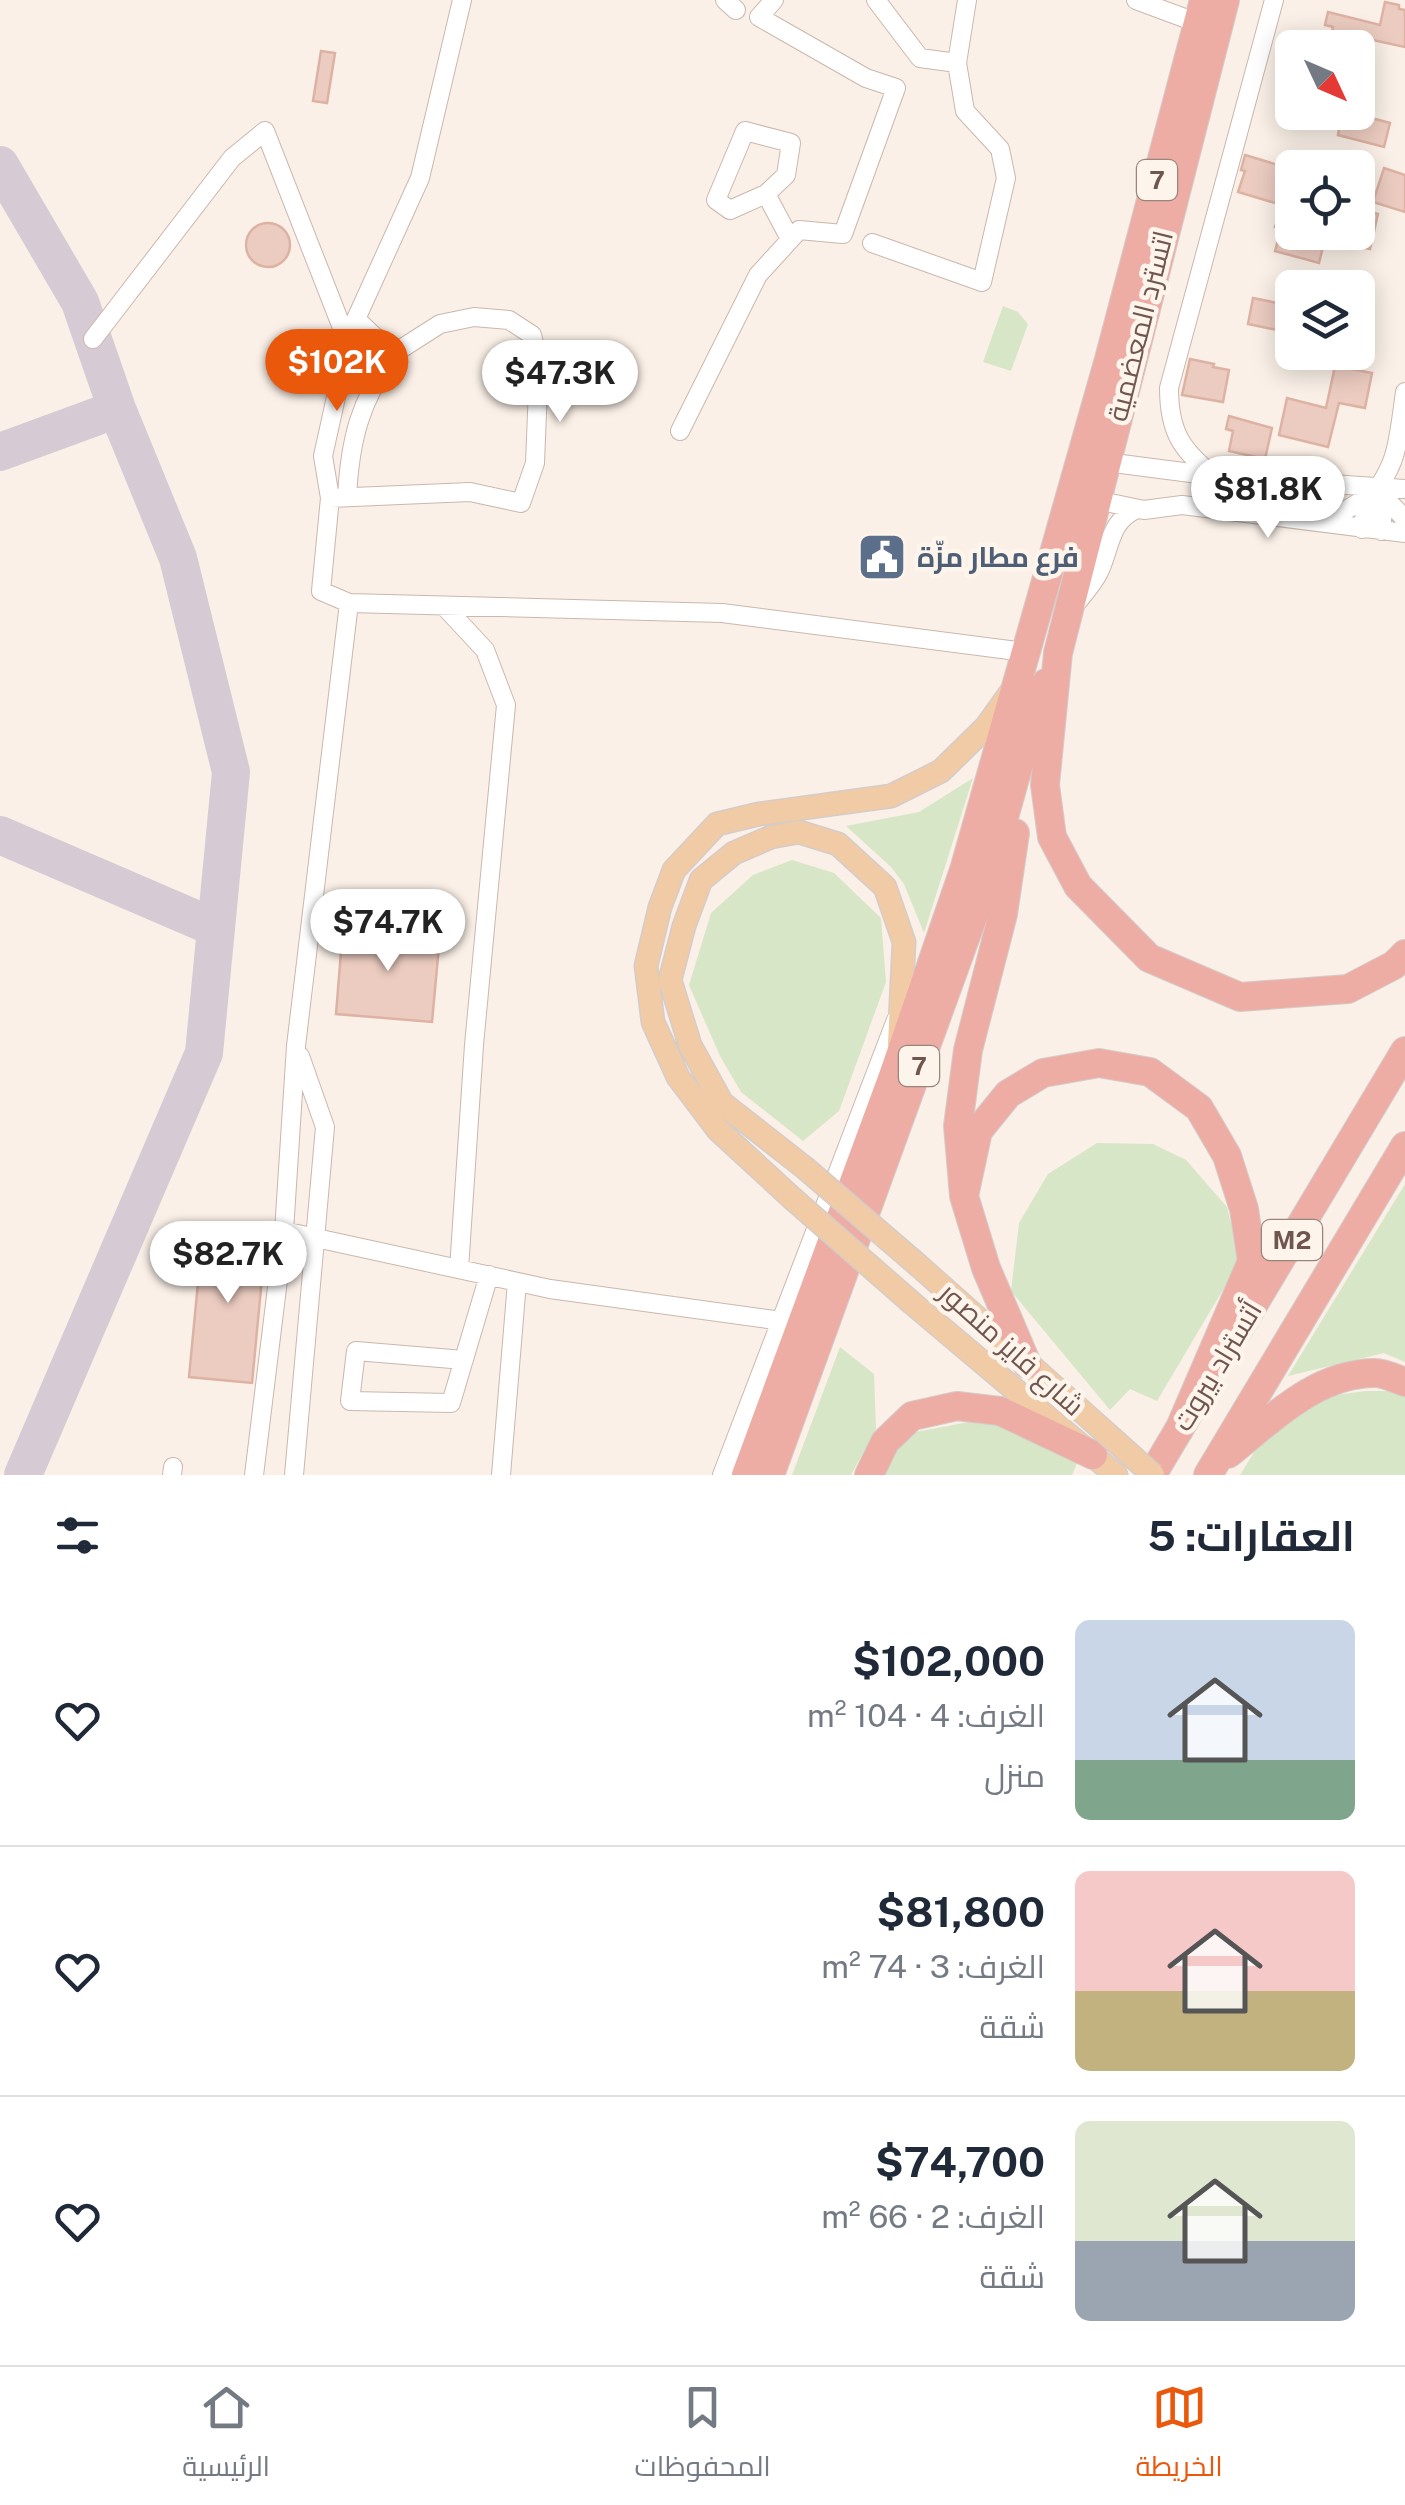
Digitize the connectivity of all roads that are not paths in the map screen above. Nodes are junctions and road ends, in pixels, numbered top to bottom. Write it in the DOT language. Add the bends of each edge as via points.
graph roads {
  1 [pos="462,0"];
  2 [pos="774,0"];
  3 [pos="876,0"];
  4 [pos="967,0"];
  5 [pos="1136,0"];
  6 [pos="1225,0"];
  7 [pos="1274,0"];
  8 [pos="1201,11"];
  9 [pos="956,63"];
  10 [pos="766,194"];
  11 [pos="790,239"];
  12 [pos="872,242"];
  13 [pos="356,319"];
  14 [pos="93,339"];
  15 [pos="348,343"];
  16 [pos="393,354"];
  17 [pos="1405,392"];
  18 [pos="680,431"];
  19 [pos="1106,462"];
  20 [pos="1214,476"];
  21 [pos="1405,489"];
  22 [pos="1378,492"];
  23 [pos="339,498"];
  24 [pos="1096,500"];
  25 [pos="1138,510"];
  26 [pos="1405,519"];
  27 [pos="1306,522"];
  28 [pos="1372,530"];
  29 [pos="1405,534"];
  30 [pos="349,604"];
  31 [pos="444,606"];
  32 [pos="1068,615"];
  33 [pos="1025,652"];
  34 [pos="1058,654"];
  35 [pos="1016,685"];
  36 [pos="1030,721"];
  37 [pos="1405,954"];
  38 [pos="899,1010"];
  39 [pos="296,1046"];
  40 [pos="1405,1050"];
  41 [pos="898,1060"];
  42 [pos="1405,1146"];
  43 [pos="964,1196"];
  44 [pos="284,1231"];
  45 [pos="317,1238"];
  46 [pos="459,1269"];
  47 [pos="488,1275"];
  48 [pos="518,1282"];
  49 [pos="782,1322"];
  50 [pos="464,1360"];
  51 [pos="1027,1364"];
  52 [pos="1405,1382"];
  53 [pos="1179,1430"];
  54 [pos="1099,1443"];
  55 [pos="1211,1469"];
  56 [pos="254,1475"];
  57 [pos="294,1475"];
  58 [pos="501,1475"];
  59 [pos="722,1475"];
  60 [pos="746,1475"];
  61 [pos="770,1475"];
  62 [pos="869,1475"];
  63 [pos="1116,1475"];
  64 [pos="1152,1475"];
  1 -- 13 [label="street" via="420,178"];
  2 -- 11 [label="street" via="759,17 896,88 843,234 799,230"];
  3 -- 9 [label="street" via="920,58"];
  4 -- 9 [label="street"];
  5 -- 8 [label="street"];
  6 -- 19 [label="highway, اتسترد المعضمية / 7"];
  7 -- 20 [label="street" via="1170,388 1179,442"];
  8 -- 33 [label="highway, 7"];
  9 -- 12 [label="street" via="965,111 1000,149 1006,178 982,282"];
  10 -- 10 [label="street" via="786,176 791,143 745,130 716,200 730,210"];
  10 -- 11 [label="street"];
  11 -- 18 [label="street" via="758,274"];
  13 -- 15 [label="street"];
  13 -- 16 [label="street"];
  14 -- 15 [label="street" via="232,158 266,131"];
  15 -- 23 [label="street" via="324,456"];
  16 -- 23 [label="street" via="365,402"];
  16 -- 23 [label="street" via="440,324 474,317 509,320 532,335 538,363 535,463 521,503 470,492"];
  17 -- 22 [label="street" via="1394,456"];
  19 -- 20 [label="street"];
  19 -- 24 [label="highway, اتسترد المعضمية / 7"];
  20 -- 22 [label="street"];
  21 -- 22 [label="street"];
  22 -- 26 [label="street"];
  22 -- 27 [label="street"];
  22 -- 28 [label="street" via="1366,509"];
  23 -- 30 [label="street" via="321,590"];
  24 -- 25 [label="street"];
  24 -- 32 [label="highway, اتسترد المعضمية / 7"];
  25 -- 27 [label="street" via="1182,505"];
  25 -- 32 [label="street" via="1117,523 1098,574"];
  27 -- 28 [label="street"];
  28 -- 29 [label="street"];
  30 -- 31 [label="street"];
  30 -- 39 [label="street"];
  31 -- 33 [label="street" via="722,613"];
  31 -- 46 [label="street" via="485,650 506,705"];
  32 -- 34 [label="highway, اتسترد المعضمية / 7"];
  33 -- 35 [label="highway, 7"];
  34 -- 36 [label="highway, 7"];
  34 -- 37 [label="highway" via="1044,785 1052,836 1078,886 1149,958 1240,997 1348,988"];
  35 -- 41 [label="highway, 7" via="964,870"];
  35 -- 54 [label="main road, شارع فايز منصور, bridge" via="941,771 891,796 717,824 674,870 646,966 654,1022 678,1077 718,1130 912,1303"];
  36 -- 43 [label="highway" via="1003,914 968,1050 958,1126"];
  36 -- 61 [label="highway, 7" via="986,878"];
  38 -- 41 [label="main road, شارع فايز منصور"];
  38 -- 49 [label="street"];
  38 -- 51 [label="main road, شارع فايز منصور, bridge" via="904,942 886,887 838,844 799,832 772,837 734,853 700,880 670,980 690,1045 722,1104 805,1168"];
  39 -- 44 [label="street"];
  39 -- 45 [label="street" via="326,1127"];
  40 -- 53 [label="highway, أتستراد بيروت / M2"];
  41 -- 60 [label="highway, 7"];
  42 -- 55 [label="highway, أتستراد بيروت / M2"];
  43 -- 51 [label="highway"];
  43 -- 53 [label="highway" via="978,1131 1008,1094 1043,1073 1099,1064 1150,1072 1199,1108 1227,1156 1252,1260"];
  44 -- 45 [label="street"];
  44 -- 56 [label="street"];
  45 -- 46 [label="street"];
  45 -- 57 [label="street"];
  46 -- 47 [label="street"];
  47 -- 48 [label="street"];
  47 -- 50 [label="street"];
  48 -- 49 [label="street"];
  48 -- 58 [label="street"];
  49 -- 59 [label="street"];
  50 -- 50 [label="street" via="451,1403 350,1400 356,1351"];
  51 -- 54 [label="main road, شارع فايز منصور"];
  52 -- 55 [label="highway" via="1378,1373 1336,1378 1299,1398"];
  53 -- 64 [label="highway, أتستراد بيروت"];
  54 -- 62 [label="highway" via="1000,1411 957,1406 912,1416 885,1442"];
  54 -- 63 [label="main road"];
  54 -- 64 [label="main road, bridge"];
}
